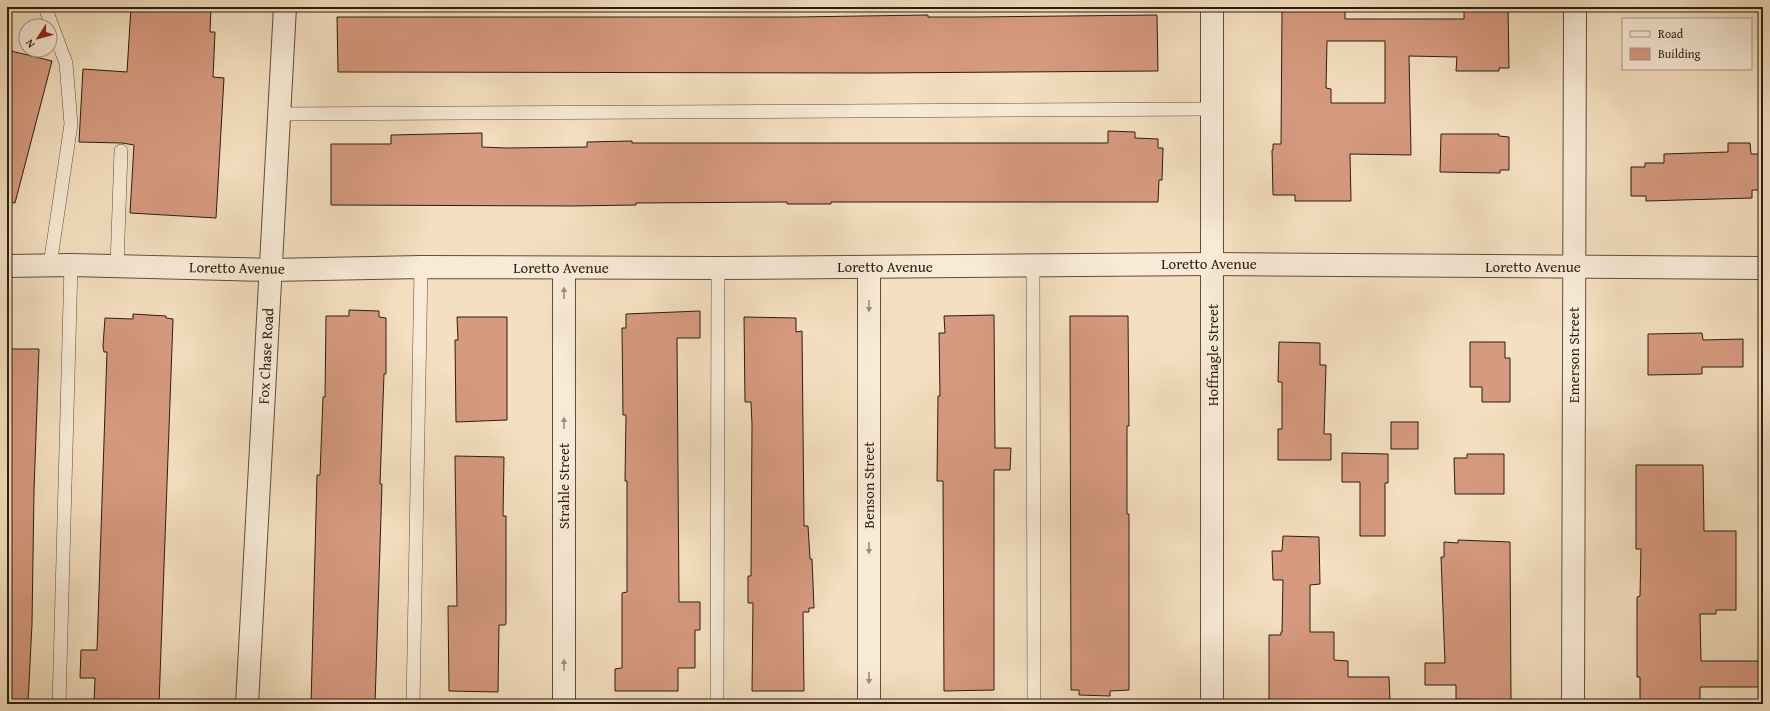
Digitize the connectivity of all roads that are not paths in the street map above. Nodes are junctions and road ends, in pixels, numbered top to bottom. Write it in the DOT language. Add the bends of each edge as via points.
graph roads {
  1 [pos="45,7"];
  2 [pos="285,7"];
  3 [pos="1212,7"];
  4 [pos="1576,7"];
  5 [pos="1212,109"];
  6 [pos="279,114"];
  7 [pos="121,151"];
  8 [pos="1213,264"];
  9 [pos="61,265"];
  10 [pos="7,266"];
  11 [pos="117,266"];
  12 [pos="1032,266"];
  13 [pos="421,267"];
  14 [pos="869,267"];
  15 [pos="1575,267"];
  16 [pos="564,268"];
  17 [pos="718,268"];
  18 [pos="1763,268"];
  19 [pos="271,270"];
  20 [pos="59,704"];
  21 [pos="247,704"];
  22 [pos="413,704"];
  23 [pos="564,704"];
  24 [pos="717,704"];
  25 [pos="869,704"];
  26 [pos="1034,704"];
  27 [pos="1212,704"];
  28 [pos="1573,704"];
  1 -- 9 [label="lane" via="66,63 71,124"];
  2 -- 6 [label="street, Fox Chase Road"];
  3 -- 5 [label="street, Hoffnagle Street"];
  4 -- 15 [label="street, Emerson Street"];
  5 -- 6 [label="lane"];
  5 -- 8 [label="street, Hoffnagle Street"];
  6 -- 19 [label="street, Fox Chase Road"];
  7 -- 11 [label="lane"];
  8 -- 12 [label="street, Loretto Avenue"];
  8 -- 15 [label="street, Loretto Avenue"];
  8 -- 27 [label="street, Hoffnagle Street"];
  9 -- 10 [label="street, Loretto Avenue"];
  9 -- 11 [label="street, Loretto Avenue"];
  9 -- 20 [label="lane"];
  11 -- 19 [label="street, Loretto Avenue"];
  12 -- 14 [label="street, Loretto Avenue"];
  12 -- 26 [label="lane"];
  13 -- 16 [label="street, Loretto Avenue"];
  13 -- 19 [label="street, Loretto Avenue"];
  13 -- 22 [label="lane"];
  14 -- 17 [label="street, Loretto Avenue"];
  14 -- 25 [label="street, Benson Street, one-way"];
  15 -- 18 [label="street, Loretto Avenue"];
  15 -- 28 [label="street, Emerson Street"];
  16 -- 17 [label="street, Loretto Avenue"];
  23 -- 16 [label="street, Strahle Street, one-way"];
  17 -- 24 [label="lane"];
  19 -- 21 [label="street, Fox Chase Road"];
}
